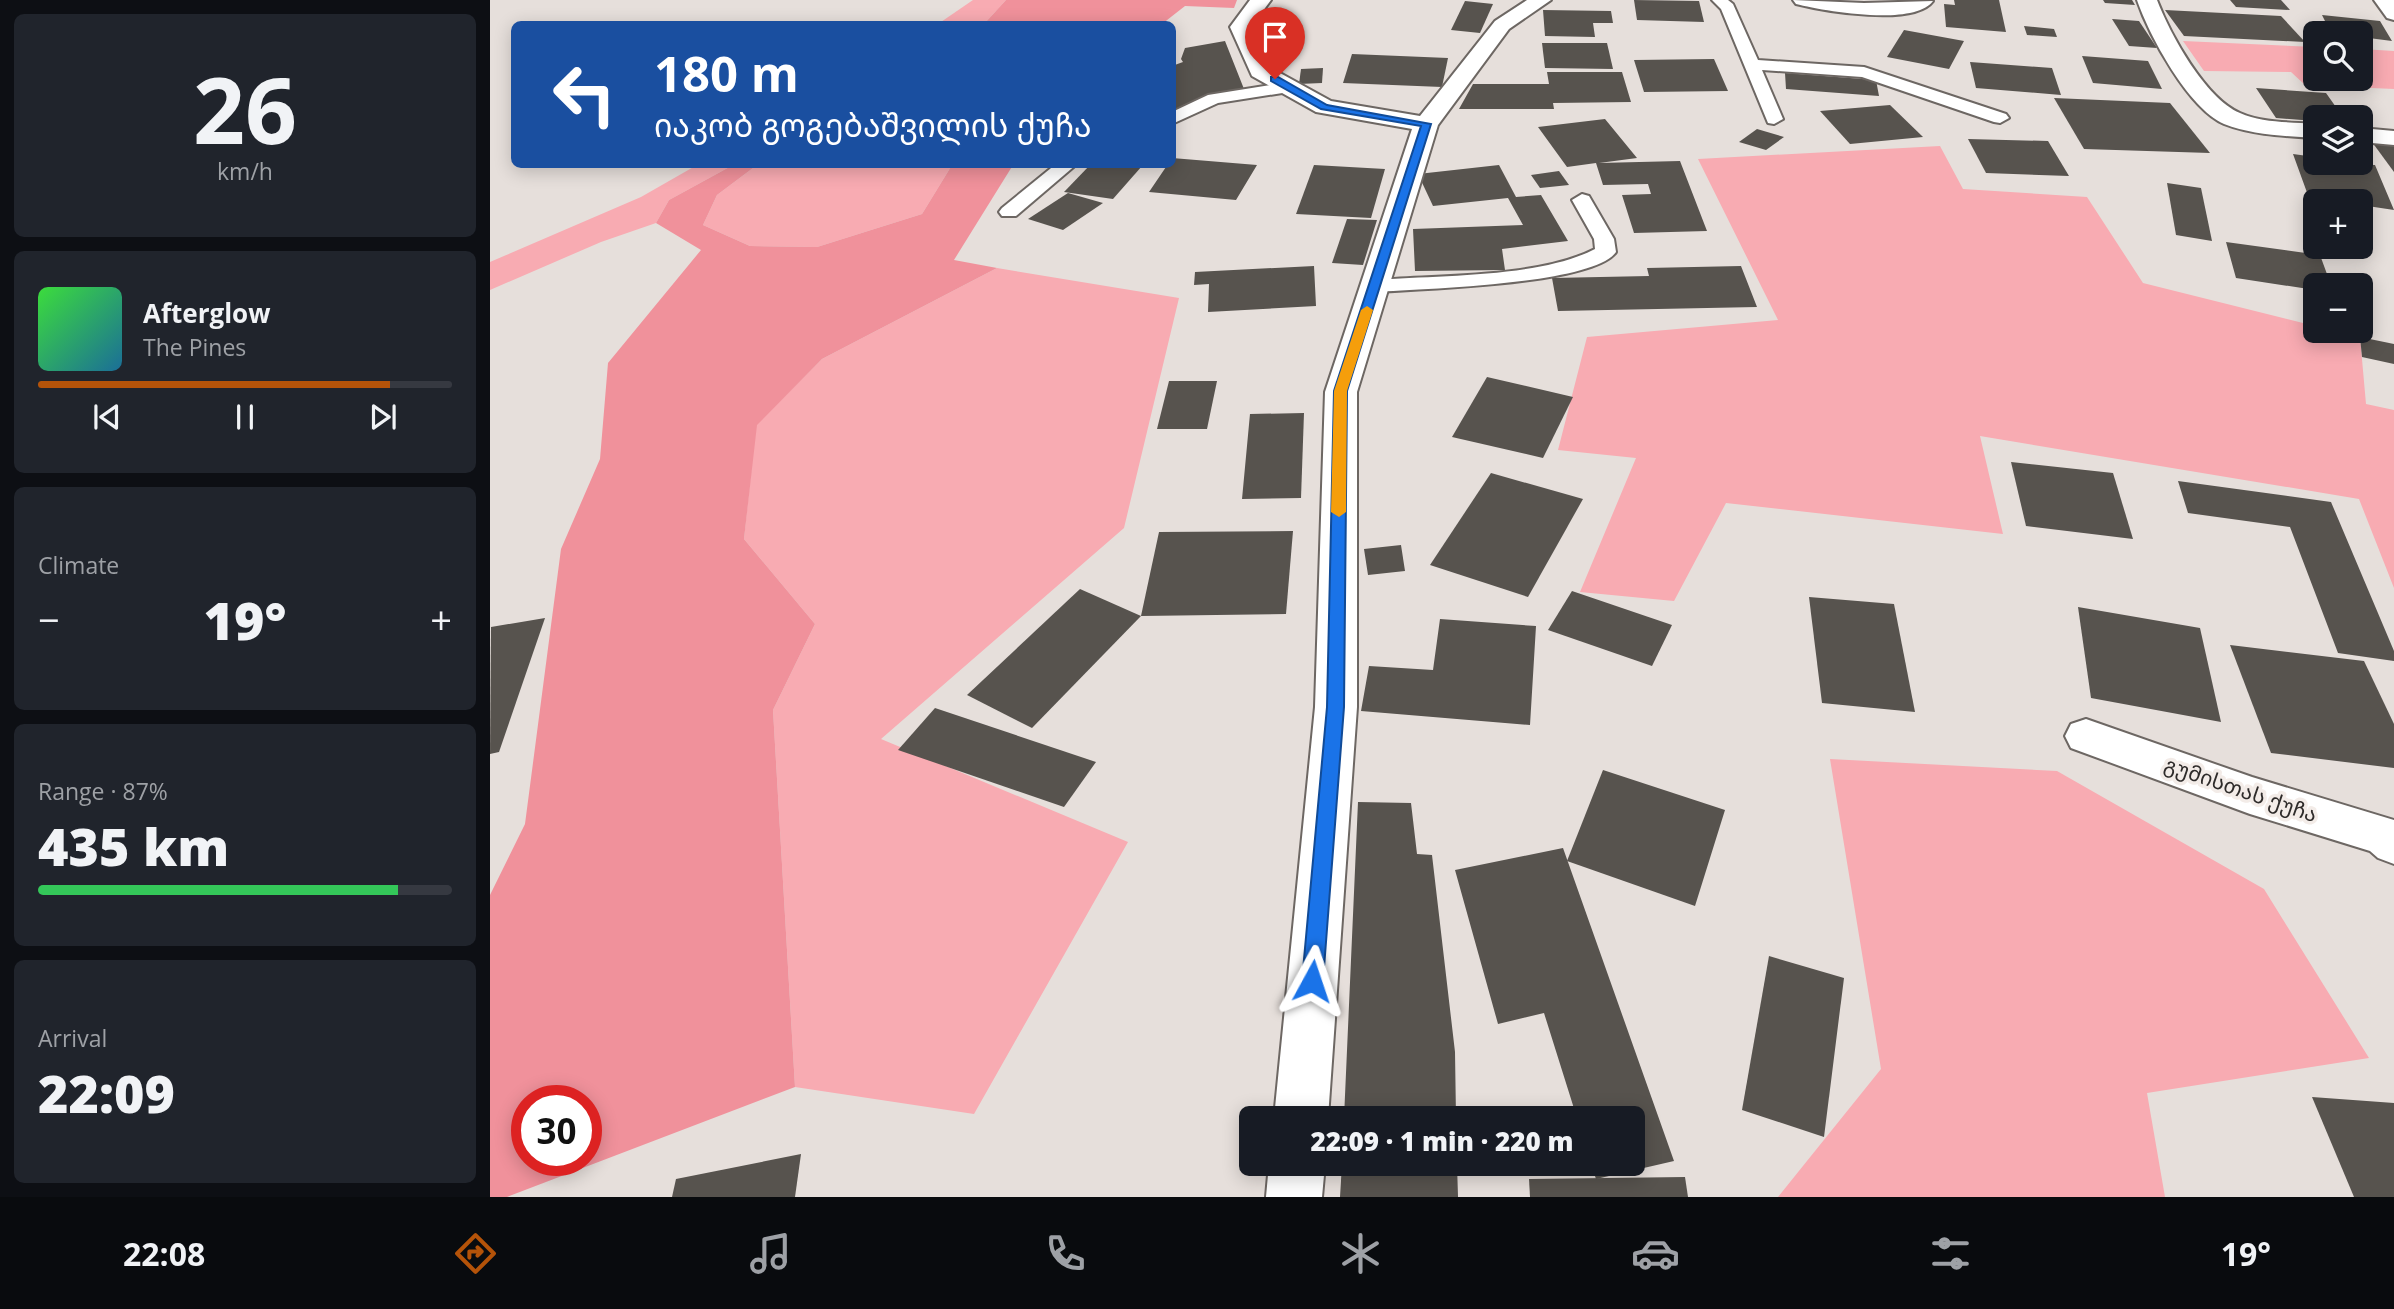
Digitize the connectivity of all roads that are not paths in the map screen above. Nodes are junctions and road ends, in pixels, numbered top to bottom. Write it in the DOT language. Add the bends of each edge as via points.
graph roads {
  1 [pos="1261,0"];
  2 [pos="1541,0"];
  3 [pos="1719,0"];
  4 [pos="1803,0"];
  5 [pos="2147,0"];
  6 [pos="2384,0"];
  7 [pos="1923,1"];
  8 [pos="2394,14"];
  9 [pos="1750,64"];
  10 [pos="1289,87"];
  11 [pos="1176,117"];
  12 [pos="2000,118"];
  13 [pos="1774,119"];
  14 [pos="1426,124"];
  15 [pos="2303,130"];
  16 [pos="2373,136"];
  17 [pos="2394,138"];
  18 [pos="1063,168"];
  19 [pos="1582,200"];
  20 [pos="1009,212"];
  21 [pos="1375,286"];
  22 [pos="2086,736"];
  23 [pos="2394,844"];
  24 [pos="1302,1106"];
  25 [pos="1296,1176"];
  26 [pos="1294,1197"];
  1 -- 10 [label="street" via="1240,27 1260,71"];
  2 -- 14 [label="street" via="1502,25"];
  3 -- 9 [label="lane" via="1728,7"];
  4 -- 7 [label="street" via="1845,8 1899,10"];
  5 -- 15 [label="street" via="2152,19 2190,76 2226,116 2270,128"];
  6 -- 8 [label="street"];
  9 -- 12 [label="lane" via="1864,72"];
  9 -- 13 [label="lane"];
  10 -- 11 [label="lane" via="1214,99"];
  10 -- 14 [label="street" via="1324,107"];
  14 -- 21 [label="street"];
  16 -- 17 [label="street"];
  18 -- 20 [label="lane"];
  19 -- 21 [label="lane" via="1604,239 1606,252 1595,260 1546,271"];
  21 -- 24 [label="street" via="1341,391 1336,707"];
  22 -- 23 [label="street, გუმისთას ქუჩა" via="2385,836"];
  25 -- 26 [label="street"];
}
